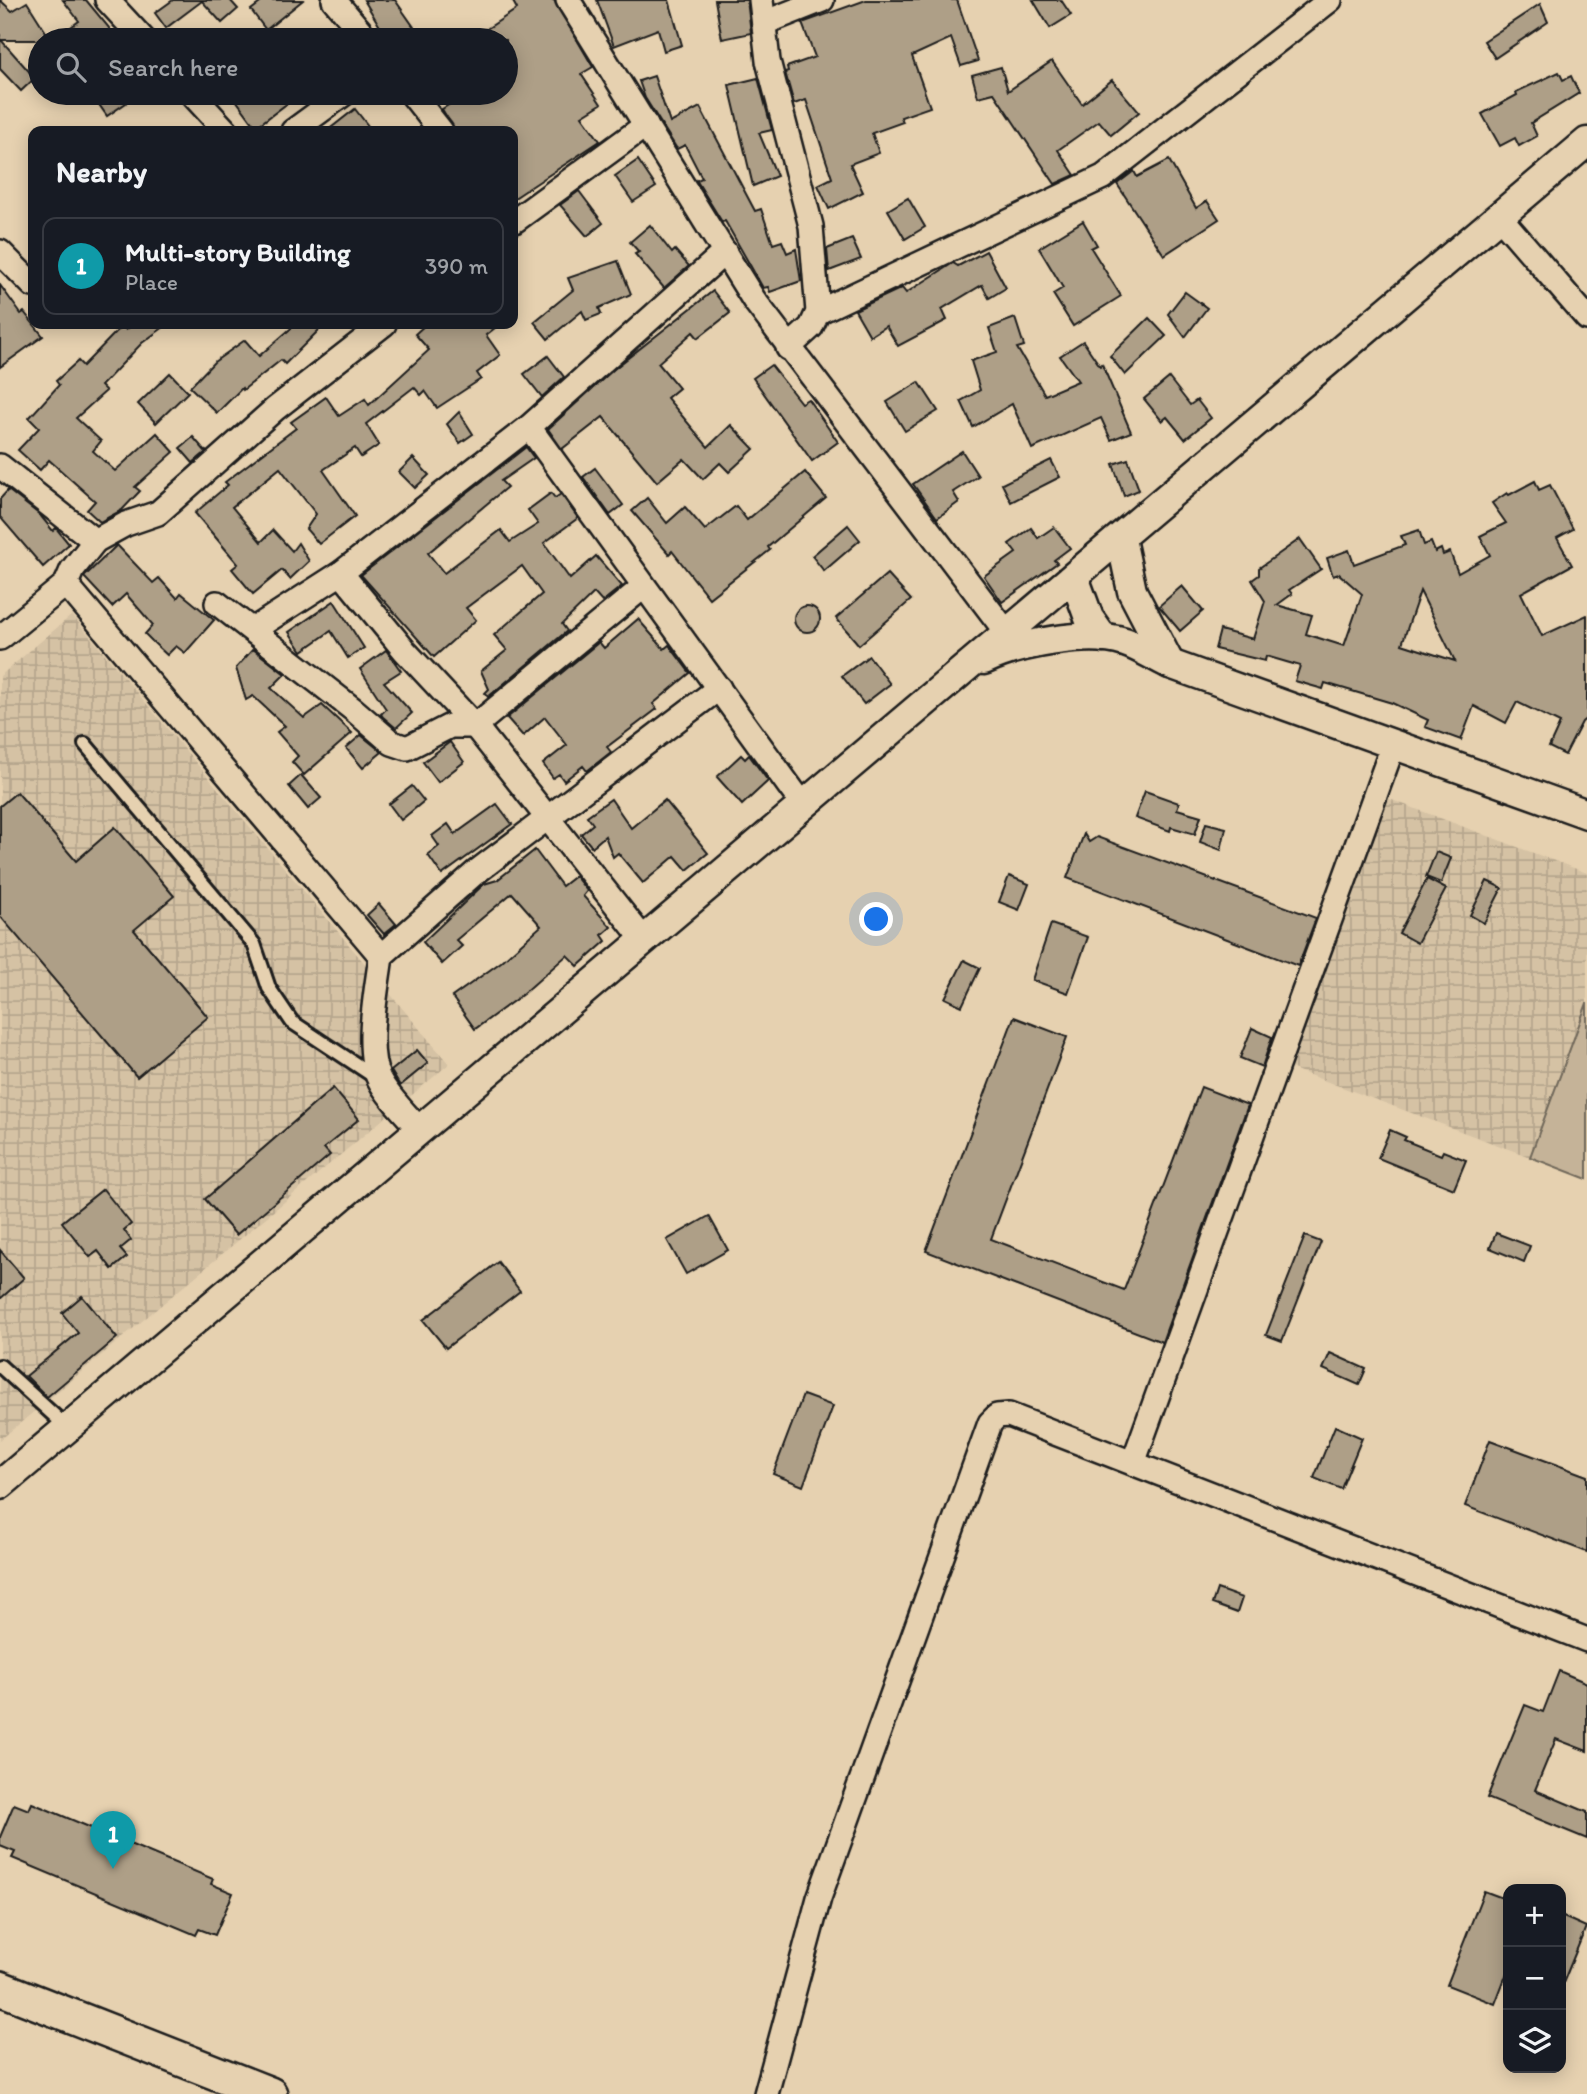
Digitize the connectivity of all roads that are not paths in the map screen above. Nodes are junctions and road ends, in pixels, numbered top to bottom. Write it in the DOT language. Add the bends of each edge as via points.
graph roads {
  1 [pos="107,0"];
  2 [pos="334,0"];
  3 [pos="568,0"];
  4 [pos="822,0"];
  5 [pos="1329,0"];
  6 [pos="762,11"];
  7 [pos="133,28"];
  8 [pos="358,28"];
  9 [pos="202,105"];
  10 [pos="329,105"];
  11 [pos="420,105"];
  12 [pos="646,125"];
  13 [pos="221,126"];
  14 [pos="300,126"];
  15 [pos="437,126"];
  16 [pos="1587,142"];
  17 [pos="1499,216"];
  18 [pos="518,218"];
  19 [pos="0,252"];
  20 [pos="725,252"];
  21 [pos="28,280"];
  22 [pos="818,312"];
  23 [pos="1587,318"];
  24 [pos="378,329"];
  25 [pos="788,348"];
  26 [pos="528,427"];
  27 [pos="0,466"];
  28 [pos="1121,539"];
  29 [pos="95,541"];
  30 [pos="341,573"];
  31 [pos="1074,578"];
  32 [pos="66,584"];
  33 [pos="643,587"];
  34 [pos="217,603"];
  35 [pos="254,629"];
  36 [pos="1007,633"];
  37 [pos="0,638"];
  38 [pos="1103,638"];
  39 [pos="1170,664"];
  40 [pos="962,672"];
  41 [pos="719,688"];
  42 [pos="475,726"];
  43 [pos="1394,743"];
  44 [pos="85,744"];
  45 [pos="803,805"];
  46 [pos="1587,814"];
  47 [pos="548,818"];
  48 [pos="643,940"];
  49 [pos="381,956"];
  50 [pos="379,1079"];
  51 [pos="420,1130"];
  52 [pos="0,1366"];
  53 [pos="68,1428"];
  54 [pos="1133,1463"];
  55 [pos="0,1485"];
  56 [pos="1587,1640"];
  57 [pos="0,1988"];
  58 [pos="270,2094"];
  59 [pos="766,2094"];
  1 -- 7 [label="street"];
  2 -- 8 [label="street"];
  3 -- 12 [label="street"];
  4 -- 6 [label="street"];
  5 -- 22 [label="street" via="1103,177"];
  6 -- 22 [label="street" via="768,61 811,226"];
  9 -- 13 [label="street"];
  10 -- 14 [label="street"];
  11 -- 15 [label="street"];
  12 -- 18 [label="street"];
  12 -- 20 [label="street"];
  16 -- 17 [label="street"];
  17 -- 23 [label="street"];
  17 -- 28 [label="street"];
  19 -- 21 [label="street"];
  20 -- 25 [label="street"];
  20 -- 26 [label="street"];
  22 -- 25 [label="street" via="811,327"];
  24 -- 29 [label="street" via="275,409 158,513"];
  25 -- 36 [label="street"];
  26 -- 30 [label="street"];
  26 -- 33 [label="street"];
  27 -- 29 [label="street"];
  28 -- 31 [label="street"];
  28 -- 39 [label="street" via="1132,591"];
  29 -- 32 [label="street"];
  30 -- 35 [label="street"];
  30 -- 42 [label="street"];
  31 -- 36 [label="street"];
  31 -- 38 [label="street" via="1089,618"];
  32 -- 37 [label="street"];
  32 -- 49 [label="street"];
  33 -- 41 [label="street"];
  33 -- 42 [label="street"];
  34 -- 35 [label="street"];
  35 -- 42 [label="street" via="392,743 407,748 450,726"];
  36 -- 40 [label="street"];
  38 -- 39 [label="street" via="1125,642"];
  38 -- 40 [label="street" via="1061,640 1000,653"];
  39 -- 43 [label="street"];
  40 -- 45 [label="street"];
  41 -- 45 [label="street"];
  41 -- 47 [label="street"];
  42 -- 47 [label="street"];
  43 -- 46 [label="street"];
  43 -- 54 [label="street"];
  44 -- 50 [label="lane" via="254,944 269,988 292,1022"];
  45 -- 48 [label="street"];
  47 -- 48 [label="street"];
  47 -- 49 [label="street" via="475,873"];
  48 -- 51 [label="street"];
  49 -- 50 [label="street" via="373,1051"];
  50 -- 51 [label="street"];
  51 -- 53 [label="street"];
  52 -- 53 [label="lane"];
  53 -- 55 [label="street"];
  54 -- 56 [label="street"];
  54 -- 59 [label="street" via="1009,1415 990,1423 819,1898"];
  57 -- 58 [label="main road"];
}
